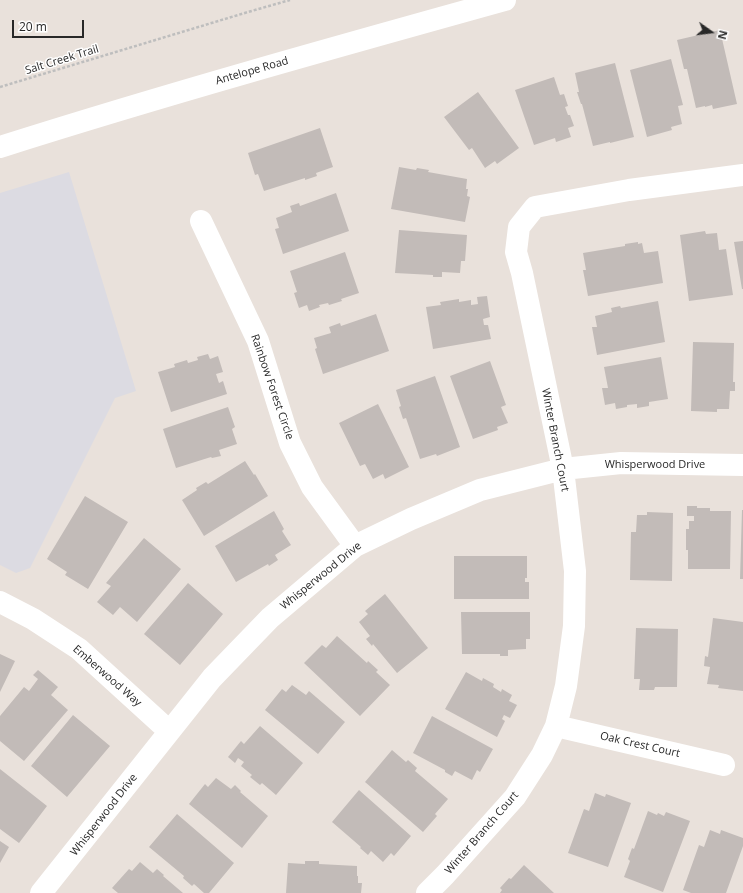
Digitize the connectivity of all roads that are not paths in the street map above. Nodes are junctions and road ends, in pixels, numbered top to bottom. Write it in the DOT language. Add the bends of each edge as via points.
graph roads {
  1 [pos="505,0"];
  2 [pos="0,147"];
  3 [pos="743,175"];
  4 [pos="201,220"];
  5 [pos="743,465"];
  6 [pos="563,469"];
  7 [pos="355,546"];
  8 [pos="0,602"];
  9 [pos="556,726"];
  10 [pos="169,731"];
  11 [pos="724,765"];
  12 [pos="41,893"];
  13 [pos="427,893"];
  1 -- 2 [label="street, Antelope Road" via="96,116"];
  3 -- 6 [label="street, Winter Branch Court" via="630,190 535,207 519,227 516,252"];
  4 -- 7 [label="street, Rainbow Forest Circle" via="258,341 290,443 312,487"];
  5 -- 6 [label="street, Whisperwood Drive" via="621,463"];
  6 -- 7 [label="street, Whisperwood Drive" via="480,490"];
  6 -- 9 [label="street, Winter Branch Court" via="575,571 574,626 566,686"];
  7 -- 10 [label="street, Whisperwood Drive" via="270,618 212,678"];
  8 -- 10 [label="street, Emberwood Way" via="33,619 79,649"];
  9 -- 11 [label="street, Oak Crest Court"];
  9 -- 13 [label="street, Winter Branch Court" via="542,755 515,797"];
  10 -- 12 [label="street, Whisperwood Drive"];
}
